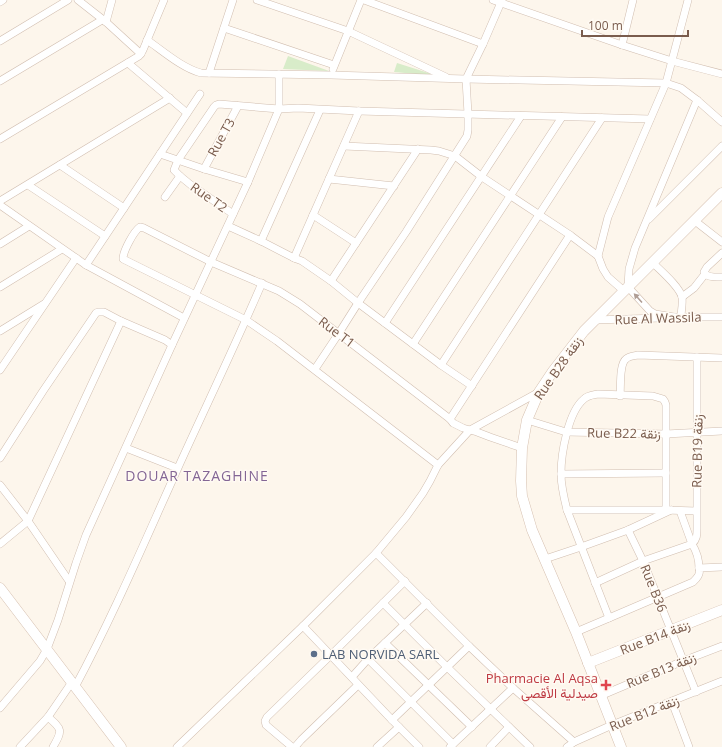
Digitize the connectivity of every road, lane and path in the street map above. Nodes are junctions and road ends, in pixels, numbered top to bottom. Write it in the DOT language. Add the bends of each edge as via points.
graph roads {
  1 [pos="3,0"];
  2 [pos="68,0"];
  3 [pos="78,0"];
  4 [pos="112,0"];
  5 [pos="164,0"];
  6 [pos="233,0"];
  7 [pos="258,0"];
  8 [pos="361,0"];
  9 [pos="364,0"];
  10 [pos="493,0"];
  11 [pos="633,0"];
  12 [pos="688,0"];
  13 [pos="0,2"];
  14 [pos="502,2"];
  15 [pos="104,21"];
  16 [pos="224,28"];
  17 [pos="348,31"];
  18 [pos="147,40"];
  19 [pos="0,41"];
  20 [pos="483,44"];
  21 [pos="622,45"];
  22 [pos="141,54"];
  23 [pos="672,61"];
  24 [pos="128,63"];
  25 [pos="334,65"];
  26 [pos="209,73"];
  27 [pos="279,74"];
  28 [pos="331,74"];
  29 [pos="722,74"];
  30 [pos="449,78"];
  31 [pos="466,79"];
  32 [pos="0,81"];
  33 [pos="666,83"];
  34 [pos="200,94"];
  35 [pos="170,98"];
  36 [pos="697,100"];
  37 [pos="238,106"];
  38 [pos="279,109"];
  39 [pos="320,110"];
  40 [pos="358,111"];
  41 [pos="187,113"];
  42 [pos="468,114"];
  43 [pos="522,116"];
  44 [pos="562,117"];
  45 [pos="602,118"];
  46 [pos="650,119"];
  47 [pos="722,122"];
  48 [pos="0,139"];
  49 [pos="344,146"];
  50 [pos="722,146"];
  51 [pos="418,149"];
  52 [pos="160,154"];
  53 [pos="455,156"];
  54 [pos="178,160"];
  55 [pos="60,165"];
  56 [pos="204,169"];
  57 [pos="482,177"];
  58 [pos="182,178"];
  59 [pos="329,180"];
  60 [pos="248,182"];
  61 [pos="28,185"];
  62 [pos="394,186"];
  63 [pos="722,193"];
  64 [pos="510,195"];
  65 [pos="165,197"];
  66 [pos="0,201"];
  67 [pos="0,205"];
  68 [pos="124,208"];
  69 [pos="233,214"];
  70 [pos="540,214"];
  71 [pos="314,215"];
  72 [pos="695,221"];
  73 [pos="646,222"];
  74 [pos="29,226"];
  75 [pos="228,226"];
  76 [pos="570,235"];
  77 [pos="105,236"];
  78 [pos="261,241"];
  79 [pos="722,242"];
  80 [pos="356,243"];
  81 [pos="0,244"];
  82 [pos="62,249"];
  83 [pos="722,253"];
  84 [pos="598,256"];
  85 [pos="76,258"];
  86 [pos="294,258"];
  87 [pos="210,262"];
  88 [pos="653,263"];
  89 [pos="86,265"];
  90 [pos="705,274"];
  91 [pos="722,277"];
  92 [pos="330,281"];
  93 [pos="262,283"];
  94 [pos="0,287"];
  95 [pos="626,289"];
  96 [pos="195,295"];
  97 [pos="682,297"];
  98 [pos="46,302"];
  99 [pos="358,303"];
  100 [pos="677,317"];
  101 [pos="722,317"];
  102 [pos="184,318"];
  103 [pos="246,320"];
  104 [pos="594,320"];
  105 [pos="120,321"];
  106 [pos="385,323"];
  107 [pos="0,331"];
  108 [pos="339,333"];
  109 [pos="413,344"];
  110 [pos="172,345"];
  111 [pos="697,357"];
  112 [pos="722,358"];
  113 [pos="441,365"];
  114 [pos="315,369"];
  115 [pos="0,370"];
  116 [pos="472,386"];
  117 [pos="539,392"];
  118 [pos="620,396"];
  119 [pos="450,419"];
  120 [pos="527,420"];
  121 [pos="470,430"];
  122 [pos="722,431"];
  123 [pos="566,432"];
  124 [pos="698,433"];
  125 [pos="666,434"];
  126 [pos="126,448"];
  127 [pos="522,448"];
  128 [pos="0,458"];
  129 [pos="438,465"];
  130 [pos="177,468"];
  131 [pos="666,473"];
  132 [pos="560,474"];
  133 [pos="0,485"];
  134 [pos="567,510"];
  135 [pos="669,510"];
  136 [pos="680,511"];
  137 [pos="696,511"];
  138 [pos="28,521"];
  139 [pos="628,530"];
  140 [pos="0,544"];
  141 [pos="692,544"];
  142 [pos="581,548"];
  143 [pos="376,553"];
  144 [pos="545,559"];
  145 [pos="643,561"];
  146 [pos="722,567"];
  147 [pos="699,568"];
  148 [pos="70,581"];
  149 [pos="405,581"];
  150 [pos="595,583"];
  151 [pos="0,588"];
  152 [pos="658,597"];
  153 [pos="383,602"];
  154 [pos="427,603"];
  155 [pos="722,610"];
  156 [pos="609,618"];
  157 [pos="405,624"];
  158 [pos="303,626"];
  159 [pos="670,630"];
  160 [pos="576,632"];
  161 [pos="385,643"];
  162 [pos="469,646"];
  163 [pos="722,646"];
  164 [pos="46,649"];
  165 [pos="332,655"];
  166 [pos="368,659"];
  167 [pos="683,661"];
  168 [pos="588,663"];
  169 [pos="447,667"];
  170 [pos="352,677"];
  171 [pos="722,682"];
  172 [pos="74,684"];
  173 [pos="358,684"];
  174 [pos="428,685"];
  175 [pos="513,688"];
  176 [pos="696,692"];
  177 [pos="600,696"];
  178 [pos="411,701"];
  179 [pos="672,702"];
  180 [pos="0,708"];
  181 [pos="490,709"];
  182 [pos="48,717"];
  183 [pos="392,720"];
  184 [pos="612,725"];
  185 [pos="472,726"];
  186 [pos="399,727"];
  187 [pos="509,727"];
  188 [pos="188,736"];
  189 [pos="574,742"];
  190 [pos="379,746"];
  191 [pos="452,746"];
  192 [pos="526,746"];
  193 [pos="20,747"];
  194 [pos="53,747"];
  195 [pos="121,747"];
  196 [pos="177,747"];
  197 [pos="187,747"];
  198 [pos="294,747"];
  199 [pos="419,747"];
  200 [pos="490,747"];
  201 [pos="567,747"];
  202 [pos="621,747"];
  203 [pos="689,747"];
  1 -- 13 [label="street"];
  2 -- 19 [label="street"];
  3 -- 15 [label="street"];
  4 -- 15 [label="street"];
  5 -- 18 [label="street"];
  6 -- 16 [label="street"];
  7 -- 17 [label="street"];
  8 -- 17 [label="street"];
  9 -- 20 [label="street"];
  10 -- 14 [label="street"];
  11 -- 21 [label="street"];
  12 -- 23 [label="street"];
  14 -- 20 [label="street"];
  14 -- 21 [label="street"];
  15 -- 22 [label="street"];
  15 -- 32 [label="street"];
  16 -- 25 [label="street"];
  16 -- 26 [label="street"];
  17 -- 25 [label="street"];
  17 -- 30 [label="street"];
  18 -- 22 [label="street"];
  18 -- 26 [label="street" via="192,71"];
  20 -- 31 [label="street"];
  21 -- 23 [label="street"];
  22 -- 24 [label="street"];
  23 -- 29 [label="street"];
  23 -- 33 [label="street"];
  24 -- 35 [label="street"];
  24 -- 48 [label="street"];
  25 -- 28 [label="street"];
  26 -- 27 [label="street"];
  27 -- 28 [label="street"];
  27 -- 38 [label="street"];
  28 -- 30 [label="street"];
  30 -- 31 [label="street"];
  31 -- 33 [label="street"];
  31 -- 42 [label="street"];
  33 -- 36 [label="street" via="681,88"];
  33 -- 46 [label="street"];
  34 -- 41 [label="street"];
  35 -- 41 [label="street"];
  35 -- 55 [label="street"];
  36 -- 47 [label="street"];
  36 -- 73 [label="street"];
  37 -- 38 [label="street"];
  37 -- 54 [label="street" via="216,105"];
  37 -- 56 [label="street, Rue T3"];
  38 -- 39 [label="street"];
  38 -- 60 [label="street"];
  39 -- 40 [label="street"];
  39 -- 78 [label="street"];
  40 -- 42 [label="street"];
  40 -- 49 [label="street"];
  41 -- 52 [label="street"];
  42 -- 43 [label="street"];
  42 -- 53 [label="street" via="467,136"];
  43 -- 44 [label="street"];
  43 -- 57 [label="street"];
  44 -- 45 [label="street"];
  44 -- 64 [label="street"];
  45 -- 46 [label="street"];
  45 -- 70 [label="street"];
  46 -- 84 [label="street" via="608,217"];
  49 -- 51 [label="street"];
  49 -- 59 [label="street"];
  50 -- 73 [label="street"];
  51 -- 53 [label="street"];
  51 -- 62 [label="street"];
  52 -- 54 [label="street"];
  52 -- 68 [label="street"];
  53 -- 57 [label="street"];
  53 -- 99 [label="street"];
  54 -- 56 [label="street"];
  54 -- 58 [label="street" via="174,170"];
  55 -- 61 [label="street"];
  55 -- 68 [label="street"];
  56 -- 60 [label="street"];
  57 -- 64 [label="street"];
  57 -- 106 [label="street"];
  58 -- 65 [label="street"];
  58 -- 69 [label="street, Rue T2"];
  59 -- 62 [label="street"];
  59 -- 71 [label="street"];
  60 -- 69 [label="street"];
  61 -- 66 [label="street"];
  61 -- 77 [label="street"];
  62 -- 80 [label="street"];
  63 -- 72 [label="street, Rue B28 زنقة"];
  64 -- 70 [label="street"];
  64 -- 109 [label="street"];
  67 -- 74 [label="street"];
  68 -- 77 [label="street"];
  69 -- 75 [label="street"];
  70 -- 76 [label="street"];
  70 -- 113 [label="street"];
  71 -- 80 [label="street"];
  71 -- 86 [label="street"];
  72 -- 79 [label="street"];
  72 -- 88 [label="street, Rue B28 زنقة"];
  73 -- 95 [label="street" via="631,260"];
  74 -- 81 [label="street"];
  74 -- 82 [label="street"];
  75 -- 78 [label="street"];
  75 -- 87 [label="street"];
  76 -- 84 [label="street"];
  76 -- 116 [label="street"];
  77 -- 89 [label="street"];
  78 -- 86 [label="street"];
  80 -- 92 [label="street"];
  82 -- 85 [label="street"];
  82 -- 94 [label="street"];
  83 -- 90 [label="street" via="705,269"];
  84 -- 95 [label="street" via="608,277"];
  85 -- 89 [label="street"];
  85 -- 98 [label="street"];
  86 -- 92 [label="street"];
  87 -- 93 [label="street, Rue T1"];
  87 -- 96 [label="street"];
  87 -- 96 [label="street, Rue T1" via="140,227 123,254 127,261"];
  88 -- 95 [label="street, Rue B28 زنقة"];
  88 -- 97 [label="street" via="679,289"];
  89 -- 102 [label="street"];
  90 -- 91 [label="street"];
  90 -- 97 [label="street" via="694,288"];
  92 -- 99 [label="street"];
  93 -- 103 [label="street"];
  93 -- 108 [label="street, Rue T1" via="290,297"];
  100 -- 95 [label="street, one-way" via="655,314"];
  95 -- 104 [label="street, Rue B28 زنقة"];
  96 -- 102 [label="street"];
  96 -- 103 [label="street"];
  97 -- 100 [label="street"];
  98 -- 107 [label="street"];
  98 -- 115 [label="street"];
  99 -- 106 [label="street"];
  99 -- 108 [label="street"];
  100 -- 101 [label="street, Rue Al Wassila"];
  100 -- 104 [label="street, Rue Al Wassila"];
  102 -- 110 [label="street"];
  103 -- 114 [label="street"];
  103 -- 130 [label="street"];
  104 -- 117 [label="street, Rue B28 زنقة"];
  105 -- 110 [label="street"];
  105 -- 128 [label="street" via="104,312 96,313"];
  105 -- 138 [label="street"];
  106 -- 109 [label="street"];
  108 -- 114 [label="street"];
  108 -- 119 [label="street, Rue T1"];
  109 -- 113 [label="street"];
  110 -- 126 [label="street"];
  111 -- 112 [label="street"];
  111 -- 118 [label="street" via="638,355 626,358 622,365"];
  111 -- 124 [label="street, Rue B19 زنقة"];
  113 -- 116 [label="street"];
  114 -- 129 [label="street"];
  116 -- 119 [label="street"];
  117 -- 120 [label="street, Rue B28 زنقة"];
  117 -- 121 [label="street"];
  118 -- 123 [label="street" via="598,394 585,398 579,403"];
  118 -- 125 [label="street" via="653,396 663,399 666,405"];
  119 -- 121 [label="street, Rue T1" via="452,423"];
  120 -- 123 [label="street, Rue B22 زنقة"];
  120 -- 127 [label="street, Rue B28 زنقة"];
  121 -- 127 [label="street, Rue T1"];
  121 -- 129 [label="street"];
  122 -- 124 [label="street, Rue B22 زنقة"];
  123 -- 125 [label="street, Rue B22 زنقة"];
  123 -- 132 [label="street"];
  124 -- 125 [label="street, Rue B22 زنقة"];
  124 -- 137 [label="street, Rue B19 زنقة"];
  125 -- 131 [label="street"];
  126 -- 130 [label="street"];
  126 -- 148 [label="street" via="86,536"];
  127 -- 144 [label="street, Rue B28 زنقة" via="522,496 532,530"];
  129 -- 143 [label="street" via="423,493"];
  130 -- 172 [label="street" via="122,592"];
  131 -- 132 [label="street"];
  131 -- 135 [label="street"];
  132 -- 134 [label="street"];
  133 -- 138 [label="street"];
  134 -- 135 [label="street"];
  134 -- 142 [label="street"];
  135 -- 136 [label="street"];
  135 -- 139 [label="street"];
  136 -- 137 [label="street"];
  136 -- 141 [label="street"];
  137 -- 141 [label="street, Rue B19 زنقة" via="697,535"];
  138 -- 140 [label="street"];
  138 -- 148 [label="street"];
  139 -- 142 [label="street"];
  139 -- 145 [label="street, Rue B36"];
  141 -- 145 [label="street"];
  141 -- 147 [label="street" via="699,559"];
  142 -- 144 [label="street"];
  142 -- 150 [label="street"];
  143 -- 149 [label="street"];
  143 -- 158 [label="street"];
  144 -- 160 [label="street, Rue B28 زنقة"];
  145 -- 150 [label="street"];
  145 -- 152 [label="street, Rue B36"];
  146 -- 147 [label="street"];
  147 -- 152 [label="street" via="699,575 693,582"];
  148 -- 164 [label="street"];
  149 -- 153 [label="street"];
  149 -- 154 [label="street"];
  150 -- 156 [label="street"];
  151 -- 164 [label="street"];
  152 -- 156 [label="street"];
  152 -- 159 [label="street, Rue B36"];
  153 -- 157 [label="street"];
  153 -- 165 [label="street"];
  154 -- 157 [label="street"];
  154 -- 162 [label="street"];
  155 -- 159 [label="street, Rue B14 زنقة"];
  156 -- 160 [label="street"];
  157 -- 161 [label="street"];
  157 -- 169 [label="street"];
  158 -- 165 [label="street"];
  158 -- 188 [label="street"];
  159 -- 167 [label="street, Rue B36"];
  159 -- 168 [label="street, Rue B14 زنقة"];
  160 -- 168 [label="street, Rue B28 زنقة"];
  161 -- 166 [label="street"];
  161 -- 174 [label="street"];
  162 -- 169 [label="street"];
  162 -- 175 [label="street"];
  163 -- 167 [label="street, Rue B13 زنقة"];
  164 -- 172 [label="street"];
  164 -- 180 [label="street" via="40,661"];
  165 -- 170 [label="street"];
  165 -- 198 [label="street" via="266,719 266,725"];
  166 -- 170 [label="street"];
  166 -- 178 [label="street"];
  167 -- 176 [label="street, Rue B36"];
  167 -- 177 [label="street, Rue B13 زنقة"];
  168 -- 177 [label="street, Rue B28 زنقة"];
  169 -- 174 [label="street"];
  169 -- 181 [label="street"];
  170 -- 173 [label="street"];
  171 -- 176 [label="street, Rue B12 زنقة"];
  172 -- 182 [label="street"];
  172 -- 195 [label="street"];
  173 -- 183 [label="street"];
  173 -- 198 [label="street"];
  174 -- 178 [label="street"];
  174 -- 185 [label="street"];
  175 -- 181 [label="street"];
  175 -- 189 [label="street"];
  176 -- 179 [label="street, Rue B12 زنقة"];
  177 -- 184 [label="street, Rue B28 زنقة"];
  178 -- 183 [label="street"];
  178 -- 191 [label="street"];
  179 -- 184 [label="street, Rue B12 زنقة"];
  179 -- 203 [label="street"];
  181 -- 185 [label="street"];
  181 -- 187 [label="street"];
  182 -- 193 [label="street"];
  182 -- 194 [label="street" via="58,726 60,732"];
  183 -- 186 [label="street"];
  184 -- 189 [label="street, Rue B12 زنقة"];
  184 -- 202 [label="street, Rue B28 زنقة"];
  185 -- 191 [label="street"];
  186 -- 190 [label="street"];
  186 -- 199 [label="street"];
  187 -- 192 [label="street"];
  187 -- 200 [label="street"];
  188 -- 196 [label="street"];
  188 -- 197 [label="street"];
  189 -- 201 [label="street, Rue B12 زنقة"];
}
